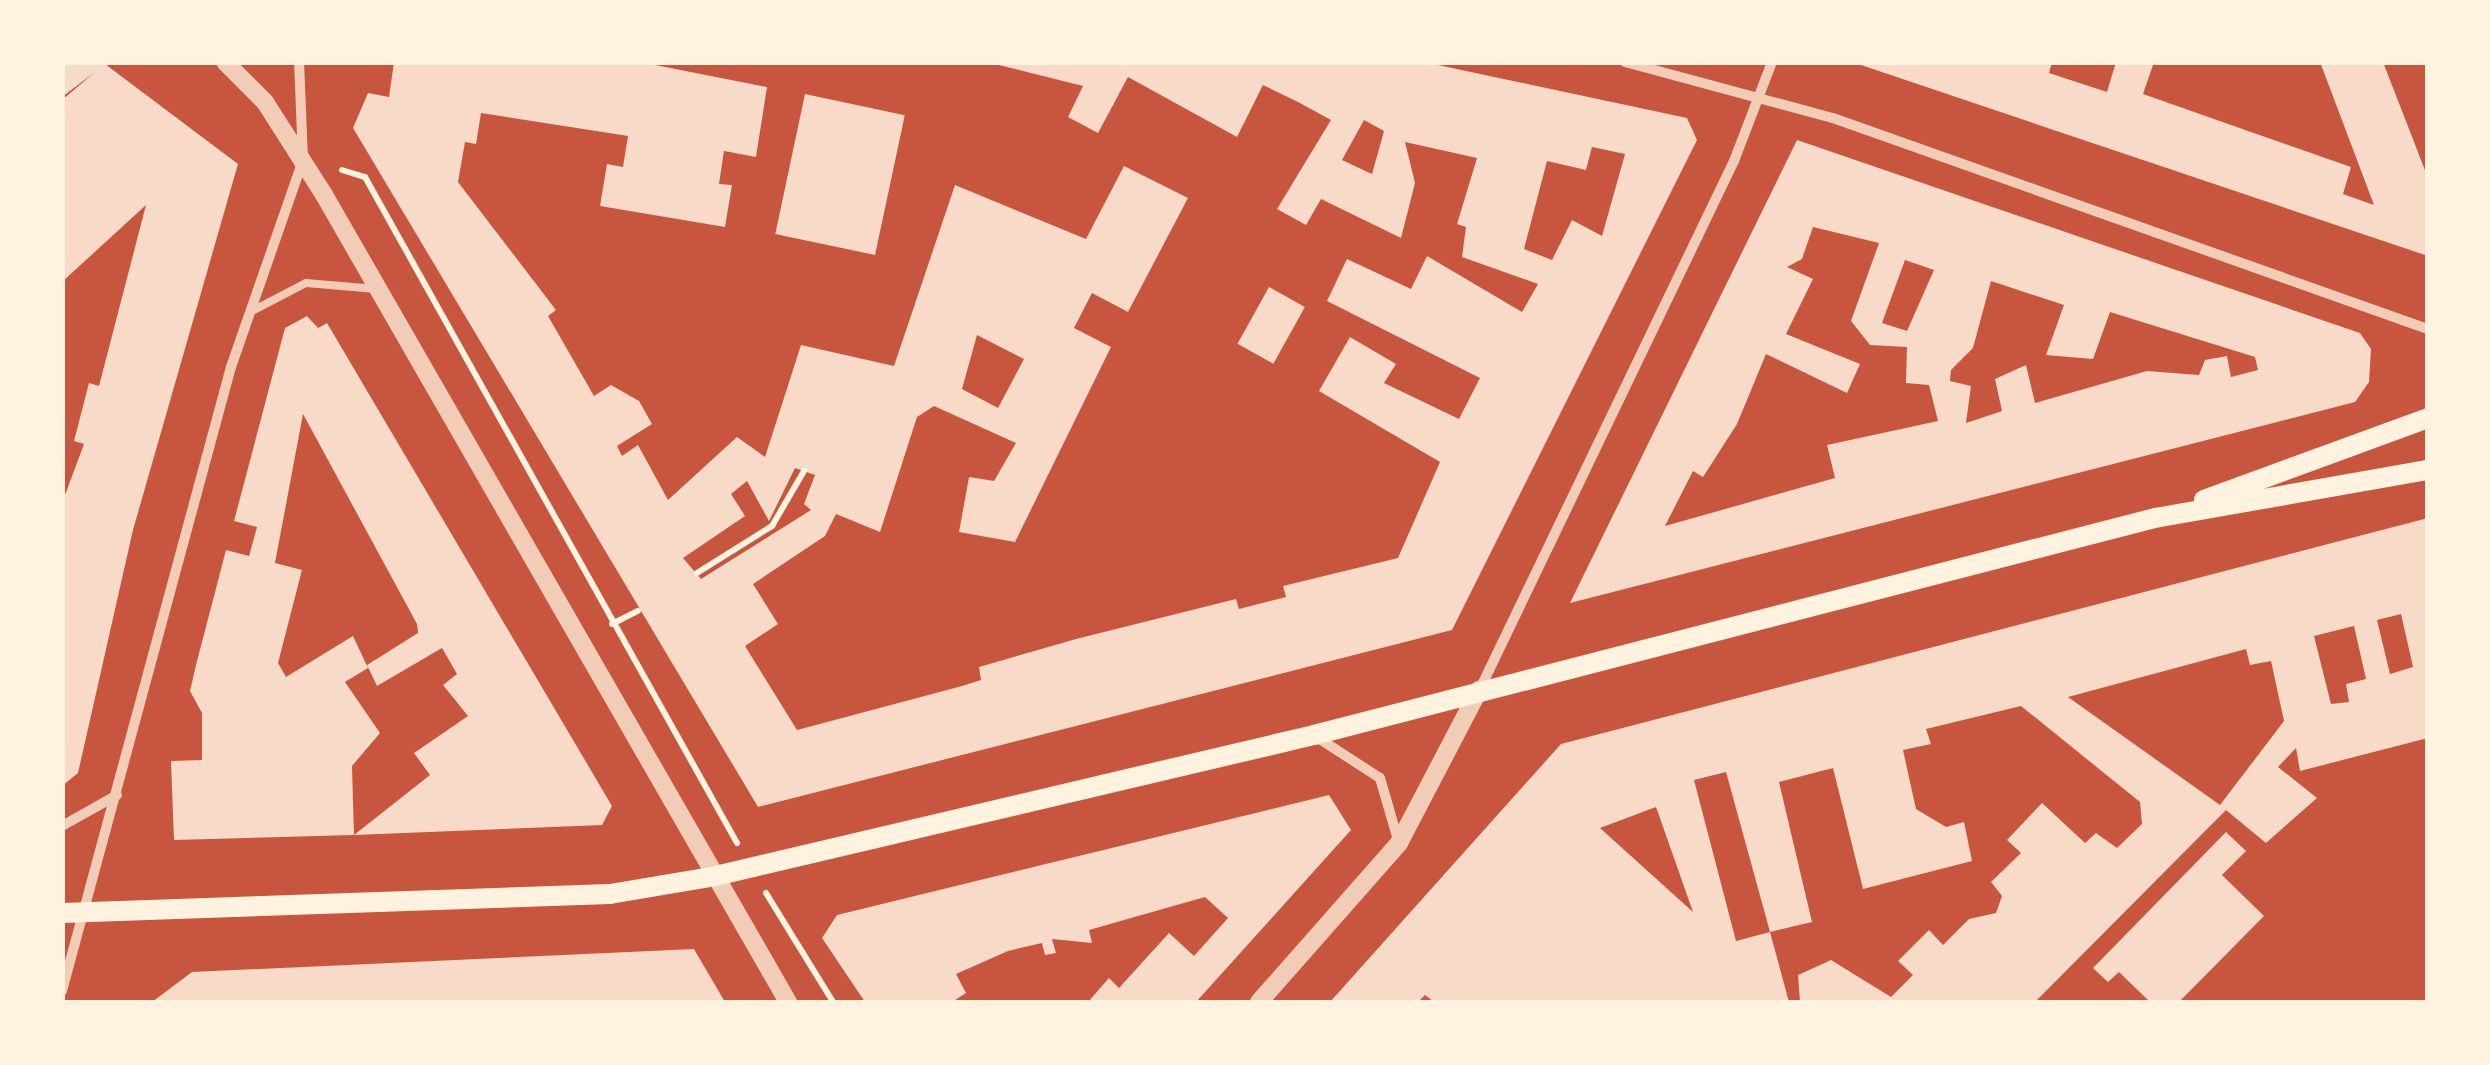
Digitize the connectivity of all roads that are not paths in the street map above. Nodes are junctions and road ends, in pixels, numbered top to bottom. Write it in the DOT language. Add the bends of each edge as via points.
graph roads {
  1 [pos="226,62"];
  2 [pos="298,62"];
  3 [pos="1625,62"];
  4 [pos="1772,62"];
  5 [pos="1758,99"];
  6 [pos="303,160"];
  7 [pos="378,290"];
  8 [pos="250,312"];
  9 [pos="2428,329"];
  10 [pos="2428,418"];
  11 [pos="2428,470"];
  12 [pos="2155,518"];
  13 [pos="1479,690"];
  14 [pos="1314,735"];
  15 [pos="117,796"];
  16 [pos="62,826"];
  17 [pos="1398,843"];
  18 [pos="711,877"];
  19 [pos="86,913"];
  20 [pos="62,914"];
  21 [pos="62,991"];
  22 [pos="788,1002"];
  23 [pos="1259,1002"];
  1 -- 6 [label="street"];
  2 -- 6 [label="street"];
  3 -- 5 [label="street"];
  4 -- 5 [label="street"];
  5 -- 9 [label="street"];
  5 -- 13 [label="street"];
  6 -- 7 [label="street"];
  6 -- 8 [label="street"];
  7 -- 8 [label="lane" via="306,283"];
  7 -- 18 [label="street"];
  8 -- 15 [label="street"];
  10 -- 12 [label="main road"];
  11 -- 12 [label="main road"];
  12 -- 13 [label="main road"];
  13 -- 14 [label="main road"];
  13 -- 17 [label="street"];
  14 -- 17 [label="street" via="1380,778 1396,809"];
  14 -- 18 [label="main road"];
  15 -- 16 [label="street"];
  15 -- 19 [label="street"];
  17 -- 23 [label="street"];
  18 -- 19 [label="main road" via="610,894"];
  18 -- 22 [label="street"];
  19 -- 20 [label="main road"];
  19 -- 21 [label="street"];
}
